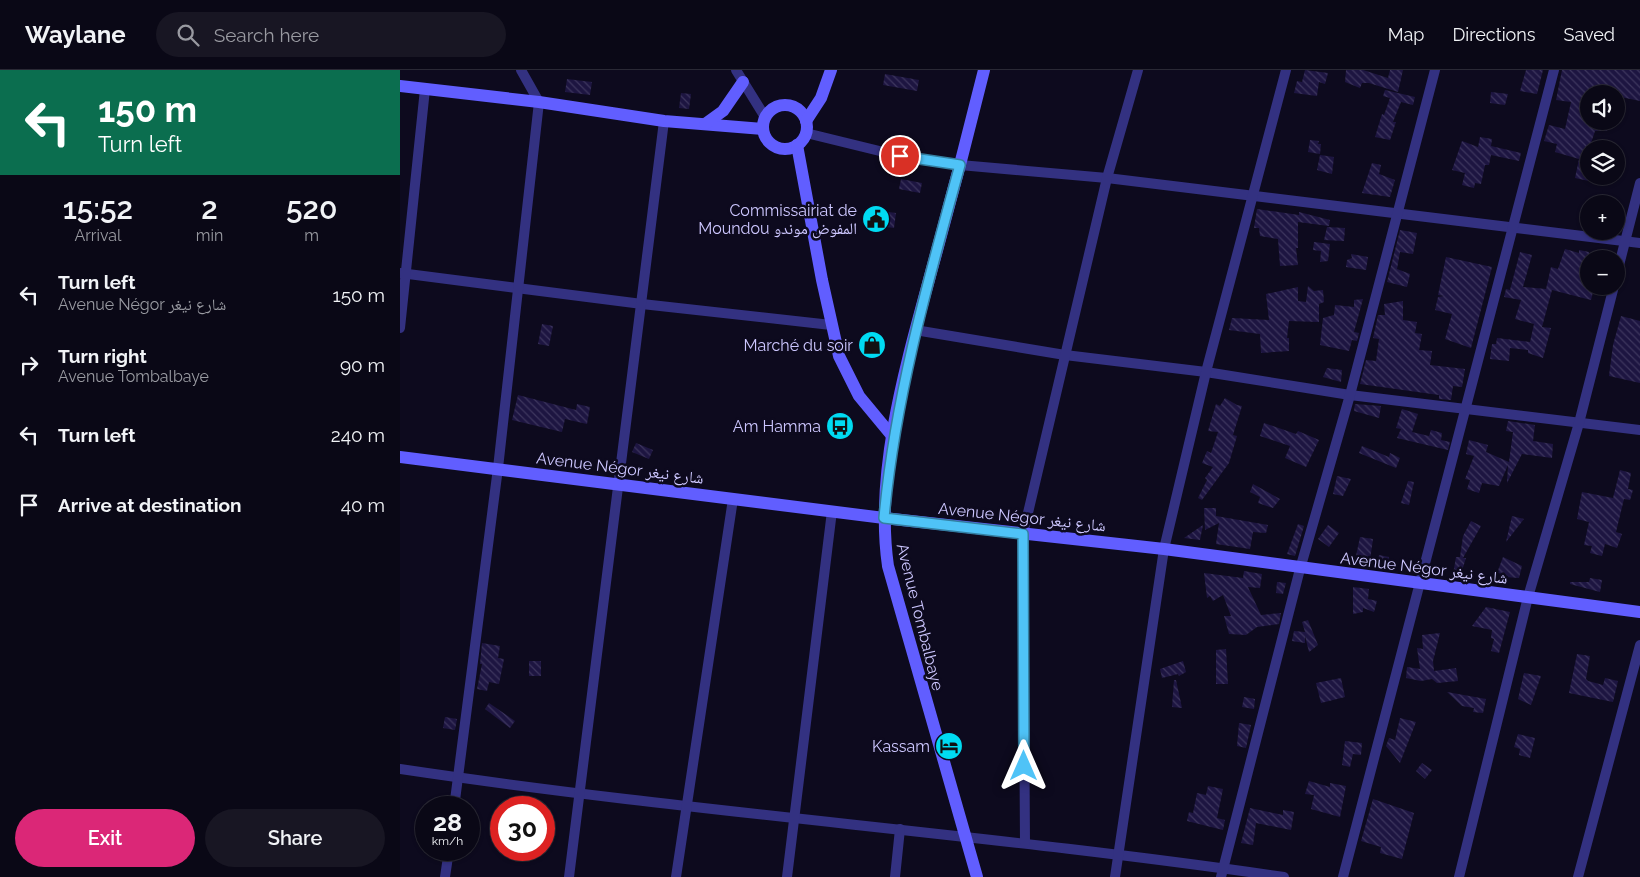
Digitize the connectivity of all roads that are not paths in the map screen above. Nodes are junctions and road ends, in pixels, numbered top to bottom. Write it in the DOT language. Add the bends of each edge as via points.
graph roads {
  1 [pos="521,70"];
  2 [pos="736,70"];
  3 [pos="831,70"];
  4 [pos="984,70"];
  5 [pos="1138,70"];
  6 [pos="1286,70"];
  7 [pos="1435,70"];
  8 [pos="1554,70"];
  9 [pos="743,82"];
  10 [pos="400,86"];
  11 [pos="425,89"];
  12 [pos="540,102"];
  13 [pos="664,121"];
  14 [pos="764,123"];
  15 [pos="705,124"];
  16 [pos="806,127"];
  17 [pos="797,145"];
  18 [pos="960,165"];
  19 [pos="1107,178"];
  20 [pos="1640,183"];
  21 [pos="1253,196"];
  22 [pos="1396,214"];
  23 [pos="1512,228"];
  24 [pos="1625,242"];
  25 [pos="1640,243"];
  26 [pos="1623,250"];
  27 [pos="403,273"];
  28 [pos="519,289"];
  29 [pos="1612,295"];
  30 [pos="642,304"];
  31 [pos="832,324"];
  32 [pos="400,328"];
  33 [pos="915,330"];
  34 [pos="1065,355"];
  35 [pos="1206,372"];
  36 [pos="1350,395"];
  37 [pos="1465,410"];
  38 [pos="1580,423"];
  39 [pos="1640,430"];
  40 [pos="893,438"];
  41 [pos="400,457"];
  42 [pos="498,468"];
  43 [pos="618,484"];
  44 [pos="733,498"];
  45 [pos="832,511"];
  46 [pos="884,518"];
  47 [pos="1023,534"];
  48 [pos="1164,550"];
  49 [pos="1300,569"];
  50 [pos="1418,584"];
  51 [pos="1528,597"];
  52 [pos="1640,612"];
  53 [pos="1640,645"];
  54 [pos="400,769"];
  55 [pos="458,777"];
  56 [pos="579,793"];
  57 [pos="456,796"];
  58 [pos="685,806"];
  59 [pos="794,817"];
  60 [pos="900,830"];
  61 [pos="965,836"];
  62 [pos="1025,844"];
  63 [pos="1117,856"];
  64 [pos="447,861"];
  65 [pos="1222,873"];
  66 [pos="445,877"];
  67 [pos="569,877"];
  68 [pos="676,877"];
  69 [pos="786,877"];
  70 [pos="895,877"];
  71 [pos="977,877"];
  72 [pos="1115,877"];
  73 [pos="1284,877"];
  74 [pos="1343,877"];
  75 [pos="1459,877"];
  76 [pos="1578,877"];
  1 -- 12 [label="street"];
  2 -- 9 [label="street"];
  3 -- 16 [label="main road"];
  4 -- 18 [label="main road, Avenue Tombalbaye"];
  5 -- 19 [label="street"];
  6 -- 21 [label="street"];
  7 -- 22 [label="street"];
  8 -- 23 [label="street"];
  9 -- 14 [label="street"];
  9 -- 15 [label="main road" via="728,105"];
  10 -- 11 [label="main road"];
  11 -- 12 [label="main road"];
  11 -- 27 [label="street"];
  12 -- 13 [label="main road"];
  12 -- 28 [label="street"];
  13 -- 15 [label="main road"];
  13 -- 30 [label="street"];
  14 -- 15 [label="main road"];
  14 -- 16 [label="main road" via="770,110 787,105 795,107"];
  14 -- 17 [label="main road" via="765,136 775,146"];
  16 -- 17 [label="main road"];
  16 -- 18 [label="street" via="900,156"];
  17 -- 31 [label="main road"];
  18 -- 19 [label="street"];
  18 -- 33 [label="main road, Avenue Tombalbaye"];
  19 -- 21 [label="street"];
  19 -- 34 [label="street"];
  20 -- 24 [label="street"];
  21 -- 22 [label="street"];
  21 -- 35 [label="street"];
  22 -- 23 [label="street"];
  22 -- 36 [label="street"];
  23 -- 24 [label="street"];
  23 -- 37 [label="street"];
  24 -- 25 [label="street"];
  24 -- 26 [label="street"];
  27 -- 28 [label="street"];
  27 -- 32 [label="street"];
  28 -- 30 [label="street"];
  28 -- 42 [label="street"];
  29 -- 38 [label="street"];
  30 -- 31 [label="street"];
  30 -- 43 [label="street"];
  31 -- 40 [label="main road" via="839,356 859,396"];
  33 -- 34 [label="street"];
  33 -- 40 [label="main road, Avenue Tombalbaye"];
  34 -- 35 [label="street"];
  34 -- 47 [label="street"];
  35 -- 36 [label="street"];
  35 -- 48 [label="street"];
  36 -- 37 [label="street"];
  36 -- 49 [label="street"];
  37 -- 38 [label="street"];
  37 -- 50 [label="street"];
  38 -- 39 [label="street"];
  38 -- 51 [label="street"];
  40 -- 46 [label="main road, Avenue Tombalbaye"];
  41 -- 42 [label="main road, Avenue Négor شارع نيغر"];
  42 -- 43 [label="main road, Avenue Négor شارع نيغر"];
  42 -- 55 [label="street"];
  43 -- 44 [label="main road, Avenue Négor شارع نيغر"];
  43 -- 56 [label="street"];
  44 -- 45 [label="main road, Avenue Négor شارع نيغر"];
  44 -- 58 [label="street"];
  45 -- 46 [label="main road, Avenue Négor شارع نيغر"];
  45 -- 59 [label="street"];
  46 -- 47 [label="main road, Avenue Négor شارع نيغر"];
  46 -- 61 [label="main road, Avenue Tombalbaye" via="888,566"];
  47 -- 48 [label="main road, Avenue Négor شارع نيغر"];
  47 -- 62 [label="street"];
  48 -- 49 [label="main road, Avenue Négor شارع نيغر"];
  48 -- 63 [label="street"];
  49 -- 50 [label="main road, Avenue Négor شارع نيغر"];
  49 -- 65 [label="street"];
  50 -- 51 [label="main road, Avenue Négor شارع نيغر"];
  50 -- 74 [label="street"];
  51 -- 52 [label="main road, Avenue Négor شارع نيغر"];
  51 -- 75 [label="street"];
  53 -- 76 [label="street"];
  54 -- 55 [label="street"];
  55 -- 56 [label="street"];
  55 -- 57 [label="street"];
  56 -- 58 [label="street"];
  56 -- 67 [label="street"];
  58 -- 59 [label="street"];
  58 -- 68 [label="street"];
  59 -- 60 [label="street"];
  59 -- 69 [label="street"];
  60 -- 61 [label="street"];
  60 -- 70 [label="street"];
  61 -- 62 [label="street"];
  61 -- 71 [label="main road, Avenue Tombalbaye"];
  62 -- 63 [label="street"];
  63 -- 65 [label="street"];
  63 -- 72 [label="street"];
  64 -- 66 [label="street"];
  65 -- 73 [label="street"];
}
